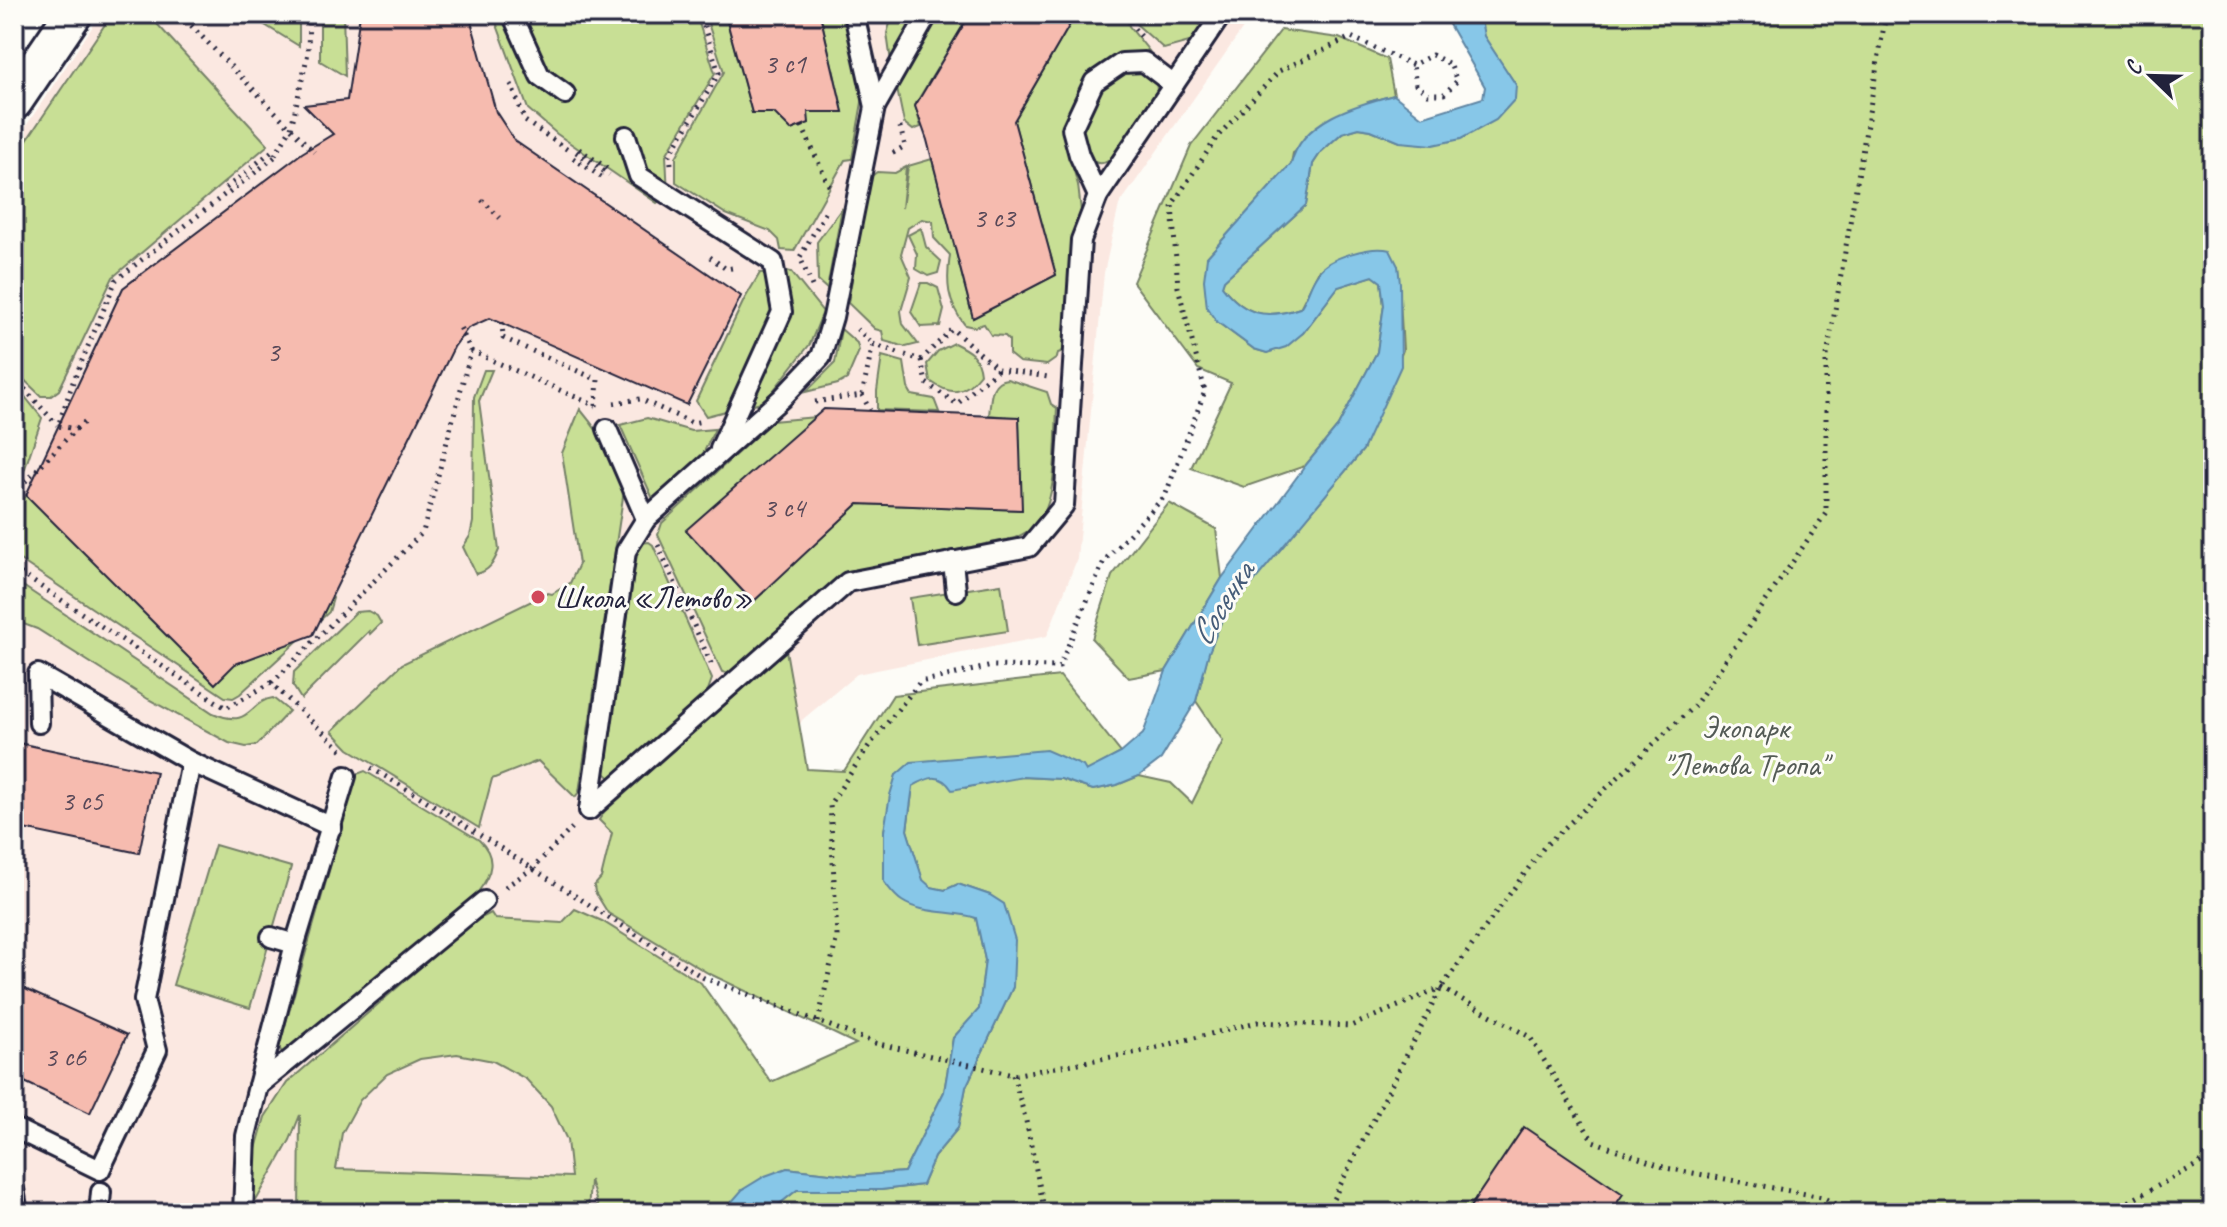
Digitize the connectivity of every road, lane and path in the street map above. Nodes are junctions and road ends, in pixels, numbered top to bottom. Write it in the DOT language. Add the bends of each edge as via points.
graph roads {
  1 [pos="73,14"];
  2 [pos="180,14"];
  3 [pos="309,14"];
  4 [pos="512,14"];
  5 [pos="700,14"];
  6 [pos="854,14"];
  7 [pos="928,14"];
  8 [pos="1222,14"];
  9 [pos="1886,14"];
  10 [pos="1413,65"];
  11 [pos="1174,85"];
  12 [pos="565,94"];
  13 [pos="14,101"];
  14 [pos="875,107"];
  15 [pos="802,126"];
  16 [pos="291,128"];
  17 [pos="626,136"];
  18 [pos="314,152"];
  19 [pos="576,153"];
  20 [pos="609,176"];
  21 [pos="830,188"];
  22 [pos="1098,196"];
  23 [pos="673,198"];
  24 [pos="482,200"];
  25 [pos="500,218"];
  26 [pos="460,327"];
  27 [pos="873,344"];
  28 [pos="471,351"];
  29 [pos="898,353"];
  30 [pos="905,355"];
  31 [pos="921,360"];
  32 [pos="998,369"];
  33 [pos="14,377"];
  34 [pos="1071,381"];
  35 [pos="862,395"];
  36 [pos="584,401"];
  37 [pos="870,410"];
  38 [pos="88,419"];
  39 [pos="58,426"];
  40 [pos="76,429"];
  41 [pos="607,429"];
  42 [pos="718,455"];
  43 [pos="14,493"];
  44 [pos="646,519"];
  45 [pos="953,561"];
  46 [pos="14,569"];
  47 [pos="956,591"];
  48 [pos="271,683"];
  49 [pos="724,690"];
  50 [pos="39,723"];
  51 [pos="352,757"];
  52 [pos="191,762"];
  53 [pos="363,764"];
  54 [pos="346,776"];
  55 [pos="589,810"];
  56 [pos="332,827"];
  57 [pos="532,869"];
  58 [pos="484,901"];
  59 [pos="271,937"];
  60 [pos="295,944"];
  61 [pos="1441,988"];
  62 [pos="818,1022"];
  63 [pos="1013,1075"];
  64 [pos="258,1086"];
  65 [pos="14,1128"];
  66 [pos="2213,1156"];
  67 [pos="14,1189"];
  68 [pos="101,1192"];
  69 [pos="18,1213"];
  70 [pos="99,1213"];
  71 [pos="243,1213"];
  72 [pos="1045,1213"];
  73 [pos="1326,1213"];
  74 [pos="1853,1213"];
  75 [pos="2108,1213"];
  1 -- 13 [label="street"];
  2 -- 16 [label="path"];
  3 -- 16 [label="path" via="308,53"];
  4 -- 12 [label="lane" via="540,76"];
  5 -- 23 [label="path" via="719,73 670,155"];
  6 -- 14 [label="lane"];
  7 -- 14 [label="lane"];
  8 -- 11 [label="lane"];
  9 -- 61 [label="path" via="1826,362 1826,513 1695,705 1544,847"];
  10 -- 10 [label="path" via="1432,55 1450,64 1457,81 1444,94 1428,94 1416,85"];
  10 -- 62 [label="path" via="1351,37 1279,71 1217,137 1172,205 1178,287 1205,391 1165,496 1104,561 1059,667 992,666 920,682 830,804 837,936"];
  11 -- 22 [label="lane"];
  11 -- 22 [label="lane" via="1144,62 1122,63 1094,82 1072,129"];
  14 -- 42 [label="lane" via="821,357"];
  15 -- 21 [label="path"];
  16 -- 18 [label="path"];
  16 -- 39 [label="path" via="274,154 116,280"];
  17 -- 23 [label="lane" via="639,176"];
  19 -- 20 [label="path"];
  22 -- 34 [label="lane" via="1081,240"];
  23 -- 42 [label="lane" via="773,262 782,312"];
  24 -- 25 [label="path"];
  26 -- 28 [label="path"];
  27 -- 29 [label="path"];
  28 -- 36 [label="path"];
  28 -- 48 [label="path" via="423,532"];
  30 -- 31 [label="path"];
  31 -- 32 [label="path" via="952,329"];
  31 -- 32 [label="path" via="926,383 957,404"];
  32 -- 34 [label="path"];
  33 -- 39 [label="path"];
  34 -- 45 [label="lane" via="1064,505 1029,547"];
  35 -- 37 [label="path"];
  38 -- 40 [label="path"];
  39 -- 40 [label="path"];
  40 -- 43 [label="path"];
  41 -- 44 [label="lane"];
  42 -- 44 [label="lane"];
  44 -- 49 [label="path"];
  44 -- 55 [label="lane" via="626,551"];
  45 -- 47 [label="lane"];
  45 -- 49 [label="lane" via="848,582"];
  46 -- 48 [label="path" via="226,708"];
  48 -- 51 [label="path"];
  49 -- 55 [label="lane"];
  50 -- 52 [label="lane" via="38,674"];
  52 -- 56 [label="lane"];
  52 -- 65 [label="lane" via="144,1000 157,1050 107,1156 100,1170"];
  53 -- 57 [label="path"];
  54 -- 56 [label="lane"];
  55 -- 57 [label="path"];
  56 -- 60 [label="lane"];
  57 -- 58 [label="path"];
  57 -- 62 [label="path" via="704,978"];
  58 -- 64 [label="lane"];
  59 -- 60 [label="lane"];
  60 -- 64 [label="lane"];
  61 -- 63 [label="path" via="1351,1026 1257,1022 1139,1052"];
  61 -- 73 [label="path"];
  61 -- 74 [label="path" via="1530,1037 1593,1141 1666,1168 1822,1197"];
  62 -- 63 [label="path" via="875,1043"];
  63 -- 72 [label="path"];
  64 -- 71 [label="lane" via="246,1136"];
  66 -- 75 [label="path"];
  67 -- 69 [label="lane"];
  68 -- 70 [label="lane"];
}
